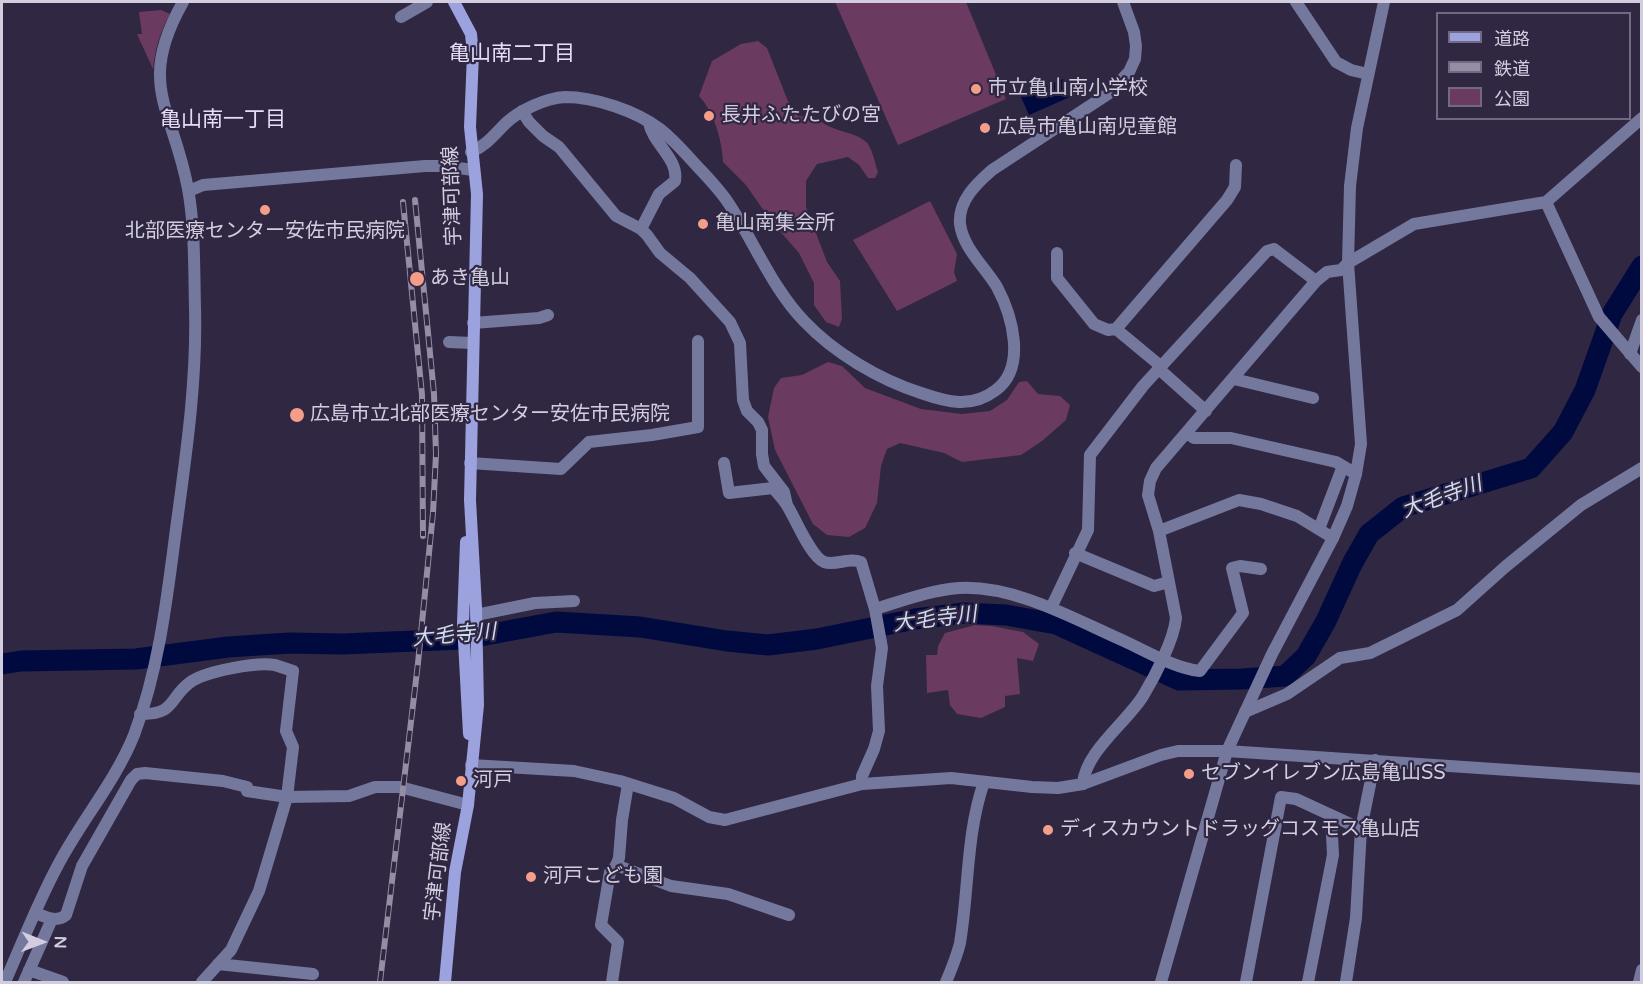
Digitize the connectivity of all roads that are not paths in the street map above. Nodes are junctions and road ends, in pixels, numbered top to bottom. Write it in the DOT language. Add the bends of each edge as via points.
graph roads {
  1 [pos="183,2"];
  2 [pos="427,2"];
  3 [pos="454,2"];
  4 [pos="1123,2"];
  5 [pos="1296,2"];
  6 [pos="1384,2"];
  7 [pos="400,17"];
  8 [pos="1368,74"];
  9 [pos="522,111"];
  10 [pos="1641,118"];
  11 [pos="649,123"];
  12 [pos="471,152"];
  13 [pos="1236,165"];
  14 [pos="473,170"];
  15 [pos="189,191"];
  16 [pos="1545,202"];
  17 [pos="641,229"];
  18 [pos="1057,253"];
  19 [pos="1348,263"];
  20 [pos="1316,281"];
  21 [pos="548,315"];
  22 [pos="1641,320"];
  23 [pos="473,323"];
  24 [pos="1116,328"];
  25 [pos="698,341"];
  26 [pos="449,342"];
  27 [pos="472,342"];
  28 [pos="1628,351"];
  29 [pos="1641,367"];
  30 [pos="1160,369"];
  31 [pos="1234,379"];
  32 [pos="1313,398"];
  33 [pos="1206,411"];
  34 [pos="1186,433"];
  35 [pos="470,463"];
  36 [pos="724,463"];
  37 [pos="1343,466"];
  38 [pos="1641,468"];
  39 [pos="1356,474"];
  40 [pos="470,500"];
  41 [pos="787,505"];
  42 [pos="1319,529"];
  43 [pos="1159,531"];
  44 [pos="1333,538"];
  45 [pos="1075,553"];
  46 [pos="1261,569"];
  47 [pos="1169,582"];
  48 [pos="574,601"];
  49 [pos="1051,608"];
  50 [pos="875,611"];
  51 [pos="476,617"];
  52 [pos="1160,662"];
  53 [pos="1247,708"];
  54 [pos="140,714"];
  55 [pos="1227,751"];
  56 [pos="1375,760"];
  57 [pos="471,765"];
  58 [pos="1641,779"];
  59 [pos="984,782"];
  60 [pos="628,784"];
  61 [pos="862,784"];
  62 [pos="1083,784"];
  63 [pos="287,797"];
  64 [pos="468,805"];
  65 [pos="1331,815"];
  66 [pos="1361,829"];
  67 [pos="616,865"];
  68 [pos="35,913"];
  69 [pos="789,915"];
  70 [pos="52,919"];
  71 [pos="218,964"];
  72 [pos="29,970"];
  73 [pos="1641,970"];
  74 [pos="313,974"];
  75 [pos="5,982"];
  76 [pos="24,982"];
  77 [pos="63,982"];
  78 [pos="202,982"];
  79 [pos="445,982"];
  80 [pos="612,982"];
  81 [pos="946,982"];
  82 [pos="1161,982"];
  83 [pos="1246,982"];
  84 [pos="1308,982"];
  85 [pos="1346,982"];
  86 [pos="1639,982"];
  1 -- 15 [label="street" via="162,47 159,78"];
  2 -- 7 [label="street"];
  3 -- 12 [label="main road, 宇津可部線" via="471,34"];
  4 -- 11 [label="street" via="1136,46 1129,72 1108,94 992,170 976,184 961,210 962,234 996,286 1013,334 1014,350 1005,380 997,389 971,402 938,399 876,376 819,335 789,304 716,186 670,138"];
  5 -- 8 [label="street" via="1336,62"];
  6 -- 8 [label="street"];
  8 -- 19 [label="street" via="1350,186"];
  9 -- 11 [label="street" via="561,97 580,98 616,107"];
  9 -- 12 [label="street" via="482,148"];
  9 -- 17 [label="street" via="543,136 559,147 616,216"];
  10 -- 16 [label="street"];
  11 -- 17 [label="street" via="651,134 676,173 675,181 659,194"];
  12 -- 14 [label="main road, 宇津可部線"];
  13 -- 24 [label="street" via="1235,187 1227,200"];
  14 -- 15 [label="street" via="425,166 203,185"];
  14 -- 23 [label="main road, 宇津可部線" via="477,194"];
  15 -- 54 [label="street" via="194,258 191,423 160,646"];
  16 -- 19 [label="street" via="1414,224"];
  16 -- 28 [label="street" via="1599,317"];
  17 -- 41 [label="street" via="702,290 737,334 743,400 762,430 764,466 784,492"];
  18 -- 24 [label="street" via="1057,278 1094,324 1108,330"];
  19 -- 20 [label="street"];
  19 -- 39 [label="street" via="1361,444"];
  20 -- 30 [label="street" via="1274,249 1267,251"];
  20 -- 31 [label="street"];
  21 -- 23 [label="street"];
  22 -- 28 [label="street"];
  23 -- 27 [label="main road, 宇津可部線"];
  24 -- 30 [label="street"];
  25 -- 35 [label="street" via="698,428 589,442 561,469"];
  26 -- 27 [label="street"];
  27 -- 35 [label="main road, 宇津可部線"];
  28 -- 29 [label="street"];
  30 -- 33 [label="street"];
  30 -- 45 [label="street" via="1090,455 1088,530"];
  31 -- 32 [label="street"];
  31 -- 33 [label="street"];
  33 -- 34 [label="street"];
  34 -- 37 [label="street" via="1194,438 1231,438"];
  34 -- 43 [label="street" via="1150,481 1148,495"];
  35 -- 40 [label="main road, 宇津可部線"];
  36 -- 41 [label="street" via="729,493 773,488"];
  37 -- 39 [label="street"];
  37 -- 42 [label="street"];
  38 -- 53 [label="street" via="1581,505 1456,610 1370,652 1340,658 1287,694"];
  39 -- 44 [label="street"];
  40 -- 51 [label="main road, 宇津可部線"];
  40 -- 57 [label="main road, 宇津可部線" via="463,623"];
  41 -- 50 [label="street" via="821,561 861,562"];
  42 -- 43 [label="street" via="1298,516 1239,500"];
  42 -- 44 [label="street"];
  43 -- 47 [label="street"];
  44 -- 53 [label="street"];
  45 -- 47 [label="street" via="1154,586"];
  45 -- 49 [label="street"];
  46 -- 52 [label="street" via="1232,568 1243,613 1200,671"];
  47 -- 52 [label="street" via="1176,618 1174,633"];
  48 -- 51 [label="street" via="535,603"];
  49 -- 50 [label="street" via="993,591 959,588"];
  49 -- 52 [label="street"];
  50 -- 61 [label="street" via="882,648 877,686 879,731"];
  51 -- 57 [label="main road, 宇津可部線" via="478,705"];
  52 -- 62 [label="street" via="1145,691 1084,772"];
  53 -- 55 [label="street"];
  54 -- 63 [label="street" via="165,711 192,681 225,669 273,665 293,671 286,732 293,747"];
  54 -- 68 [label="street" via="117,770 58,864"];
  55 -- 56 [label="street"];
  55 -- 62 [label="street" via="1178,751"];
  55 -- 82 [label="street"];
  56 -- 58 [label="street"];
  56 -- 66 [label="street"];
  57 -- 60 [label="street" via="574,771"];
  57 -- 64 [label="main road, 宇津可部線"];
  59 -- 61 [label="street" via="951,778"];
  59 -- 62 [label="street" via="1058,788"];
  59 -- 81 [label="street" via="969,855 959,945"];
  60 -- 61 [label="street" via="725,820"];
  60 -- 67 [label="street"];
  63 -- 64 [label="street" via="349,796 375,787 400,788"];
  63 -- 70 [label="street" via="247,791 247,787 223,781 137,774 82,866 66,915"];
  63 -- 71 [label="street" via="259,891 231,950"];
  64 -- 79 [label="main road, 宇津可部線" via="455,872"];
  65 -- 66 [label="street"];
  65 -- 83 [label="street" via="1296,799 1281,797"];
  65 -- 84 [label="street" via="1333,855"];
  66 -- 85 [label="street" via="1356,918"];
  67 -- 69 [label="street" via="671,886 728,894"];
  67 -- 80 [label="street" via="610,872 601,925 618,942"];
  68 -- 70 [label="street"];
  68 -- 75 [label="street"];
  70 -- 72 [label="street"];
  71 -- 74 [label="street"];
  71 -- 78 [label="street"];
  72 -- 76 [label="street"];
  72 -- 77 [label="street"];
  73 -- 86 [label="street"];
}
